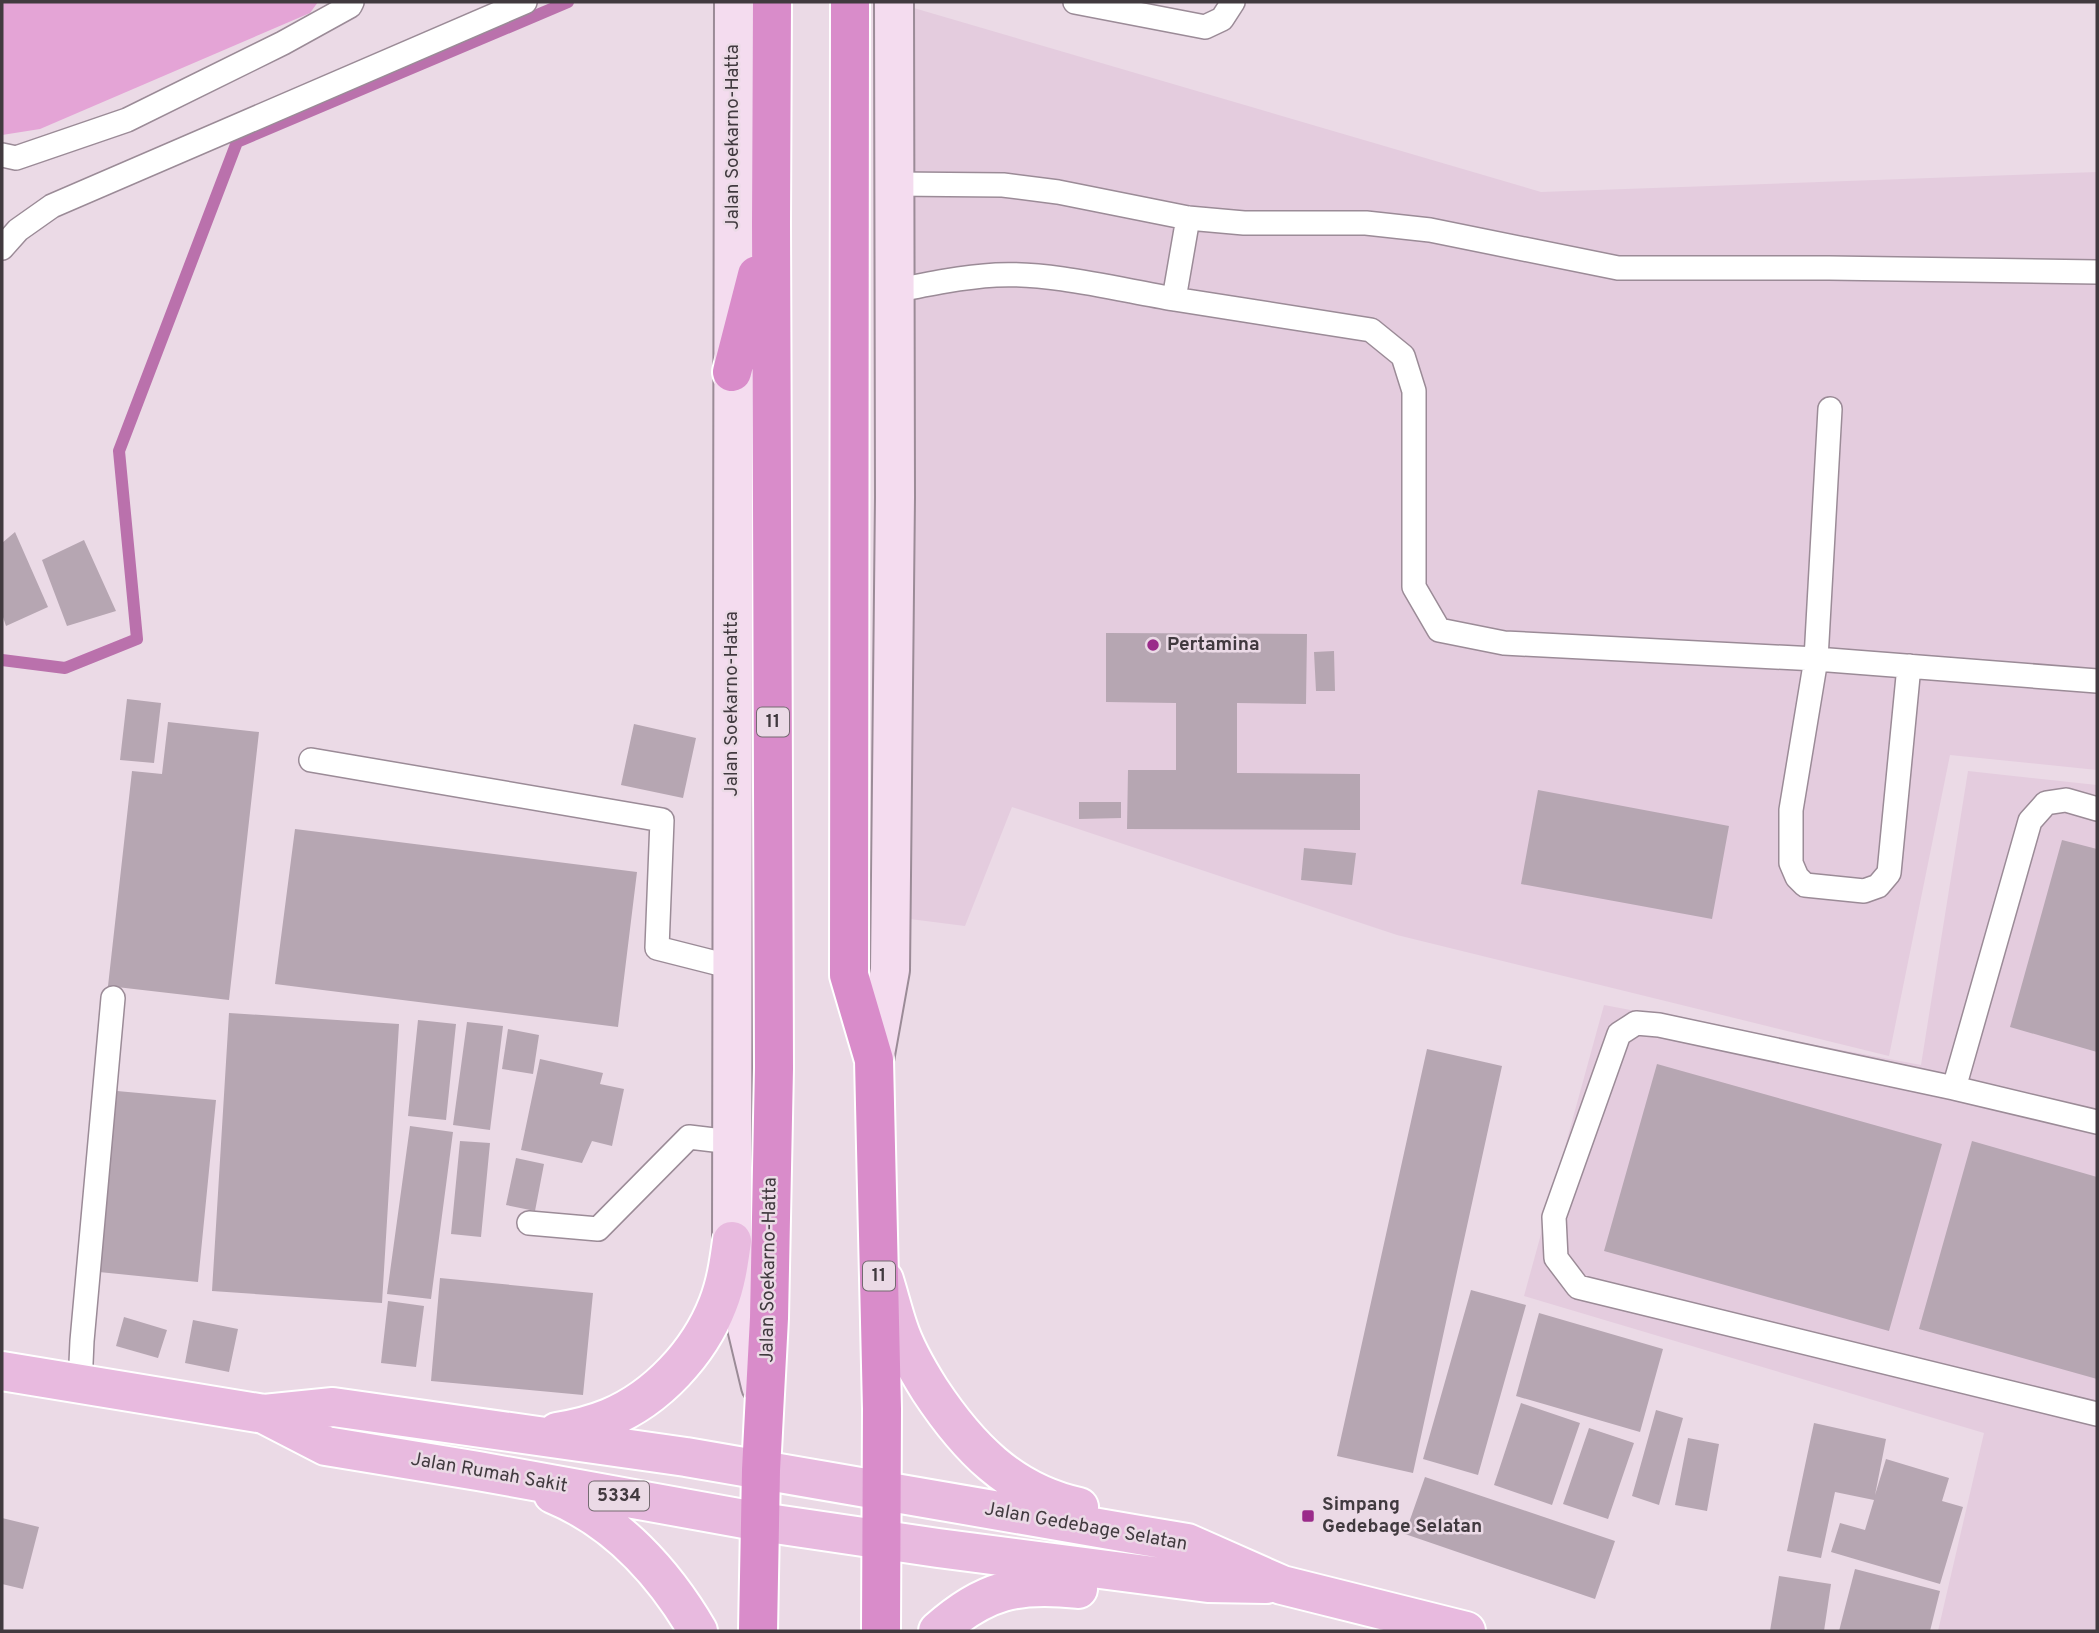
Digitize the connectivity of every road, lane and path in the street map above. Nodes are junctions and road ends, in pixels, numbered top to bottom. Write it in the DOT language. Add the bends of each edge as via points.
graph roads {
  1 [pos="352,2"];
  2 [pos="525,2"];
  3 [pos="734,2"];
  4 [pos="772,2"];
  5 [pos="850,2"];
  6 [pos="894,2"];
  7 [pos="1075,2"];
  8 [pos="1233,2"];
  9 [pos="2,155"];
  10 [pos="894,184"];
  11 [pos="1188,218"];
  12 [pos="771,223"];
  13 [pos="2,248"];
  14 [pos="2097,272"];
  15 [pos="894,291"];
  16 [pos="1174,299"];
  17 [pos="732,372"];
  18 [pos="1830,409"];
  19 [pos="1816,659"];
  20 [pos="1909,666"];
  21 [pos="2097,681"];
  22 [pos="311,760"];
  23 [pos="2097,809"];
  24 [pos="732,967"];
  25 [pos="113,998"];
  26 [pos="874,1060"];
  27 [pos="1954,1088"];
  28 [pos="2097,1122"];
  29 [pos="731,1142"];
  30 [pos="529,1223"];
  31 [pos="732,1241"];
  32 [pos="878,1259"];
  33 [pos="2,1371"];
  34 [pos="80,1385"];
  35 [pos="765,1403"];
  36 [pos="264,1414"];
  37 [pos="2097,1414"];
  38 [pos="524,1435"];
  39 [pos="478,1471"];
  40 [pos="761,1471"];
  41 [pos="883,1492"];
  42 [pos="761,1522"];
  43 [pos="882,1539"];
  44 [pos="1187,1543"];
  45 [pos="1208,1583"];
  46 [pos="1282,1585"];
  47 [pos="698,1631"];
  48 [pos="758,1631"];
  49 [pos="881,1631"];
  50 [pos="938,1631"];
  51 [pos="1466,1631"];
  1 -- 9 [label="lane" via="283,43 127,120 16,158"];
  2 -- 13 [label="lane" via="52,206"];
  3 -- 17 [label="main road, Jalan Soekarno-Hatta"];
  4 -- 12 [label="highway, Jalan Soekarno-Hatta / 11"];
  5 -- 26 [label="highway, 11" via="849,975"];
  6 -- 10 [label="main road"];
  7 -- 8 [label="lane" via="1205,27 1222,19"];
  10 -- 11 [label="lane" via="1003,185"];
  10 -- 15 [label="main road"];
  11 -- 14 [label="lane" via="1366,223 1430,230 1618,268"];
  11 -- 16 [label="lane"];
  12 -- 17 [label="highway"];
  12 -- 35 [label="highway, Jalan Soekarno-Hatta / 11" via="774,1068"];
  15 -- 16 [label="lane" via="999,275 1054,279"];
  15 -- 26 [label="main road" via="890,970"];
  16 -- 19 [label="lane" via="1371,330 1403,356 1414,391 1414,587 1439,630 1504,643"];
  17 -- 24 [label="main road, Jalan Soekarno-Hatta"];
  18 -- 19 [label="lane"];
  19 -- 20 [label="lane"];
  19 -- 20 [label="lane" via="1791,810 1791,863 1805,885 1864,891 1878,886 1889,873"];
  20 -- 21 [label="lane"];
  22 -- 24 [label="lane" via="662,820 657,948"];
  23 -- 27 [label="lane" via="2066,800 2046,803 2029,821"];
  24 -- 29 [label="main road, Jalan Soekarno-Hatta"];
  25 -- 34 [label="lane"];
  26 -- 32 [label="highway, 11"];
  27 -- 28 [label="lane"];
  27 -- 37 [label="lane" via="1636,1023 1619,1034 1554,1217 1556,1258 1578,1287"];
  29 -- 30 [label="lane" via="689,1137 598,1229"];
  29 -- 31 [label="main road, Jalan Soekarno-Hatta"];
  31 -- 35 [label="main road, Jalan Soekarno-Hatta" via="738,1294"];
  31 -- 38 [label="main road" via="718,1305 703,1335 661,1384 611,1417 583,1427"];
  32 -- 41 [label="highway, 11"];
  32 -- 44 [label="main road" via="898,1330 920,1375 965,1439 987,1460 1040,1493 1149,1526"];
  33 -- 34 [label="main road, Jalan Rumah Sakit / 5334"];
  34 -- 36 [label="main road, Jalan Rumah Sakit / 5334"];
  35 -- 40 [label="highway, Jalan Soekarno-Hatta / 11"];
  36 -- 38 [label="main road, Jalan Rumah Sakit / 5334" via="333,1408"];
  36 -- 39 [label="main road, Jalan Rumah Sakit / 5334" via="326,1446"];
  38 -- 40 [label="main road, Jalan Rumah Sakit / 5334"];
  39 -- 42 [label="main road, Jalan Rumah Sakit / 5334"];
  39 -- 47 [label="main road" via="557,1495 593,1516 656,1570"];
  40 -- 41 [label="main road, Jalan Gedebage Selatan"];
  40 -- 42 [label="highway, Jalan Soekarno-Hatta / 11"];
  41 -- 43 [label="highway, 11"];
  41 -- 44 [label="main road, Jalan Gedebage Selatan"];
  42 -- 43 [label="main road, Jalan Rumah Sakit"];
  42 -- 48 [label="highway, Jalan Soekarno-Hatta / 11"];
  43 -- 45 [label="main road, Jalan Gedebage Selatan"];
  43 -- 49 [label="highway, 11"];
  44 -- 46 [label="main road, Jalan Gedebage Selatan"];
  45 -- 46 [label="main road, Jalan Gedebage Selatan"];
  45 -- 50 [label="main road" via="1168,1594 1024,1587 975,1602"];
  46 -- 51 [label="main road, Jalan Gedebage Selatan"];
}
